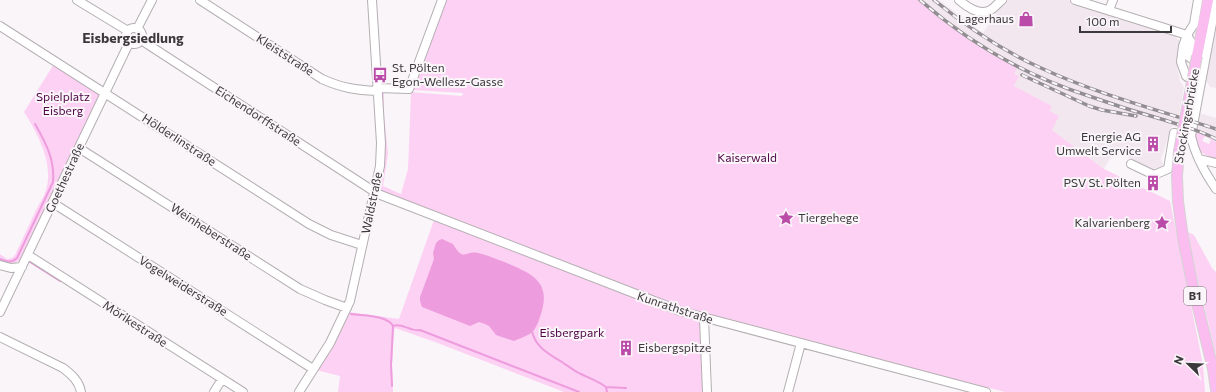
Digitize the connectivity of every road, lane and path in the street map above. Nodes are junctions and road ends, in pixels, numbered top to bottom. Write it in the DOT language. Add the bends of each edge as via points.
graph roads {
  1 [pos="77,0"];
  2 [pos="152,0"];
  3 [pos="200,0"];
  4 [pos="372,0"];
  5 [pos="442,0"];
  6 [pos="959,0"];
  7 [pos="1002,0"];
  8 [pos="1075,0"];
  9 [pos="1113,0"];
  10 [pos="1198,0"];
  11 [pos="1208,0"];
  12 [pos="1216,2"];
  13 [pos="1109,10"];
  14 [pos="0,26"];
  15 [pos="137,29"];
  16 [pos="128,30"];
  17 [pos="1187,35"];
  18 [pos="141,40"];
  19 [pos="129,43"];
  20 [pos="1203,66"];
  21 [pos="1200,86"];
  22 [pos="377,90"];
  23 [pos="105,93"];
  24 [pos="1191,136"];
  25 [pos="79,148"];
  26 [pos="1199,159"];
  27 [pos="1216,163"];
  28 [pos="1131,164"];
  29 [pos="1216,189"];
  30 [pos="374,192"];
  31 [pos="53,203"];
  32 [pos="362,245"];
  33 [pos="28,255"];
  34 [pos="0,265"];
  35 [pos="22,266"];
  36 [pos="347,308"];
  37 [pos="0,312"];
  38 [pos="704,318"];
  39 [pos="0,337"];
  40 [pos="801,343"];
  41 [pos="313,369"];
  42 [pos="222,379"];
  43 [pos="1216,390"];
  44 [pos="81,392"];
  45 [pos="214,392"];
  46 [pos="243,392"];
  47 [pos="299,392"];
  48 [pos="707,392"];
  49 [pos="788,392"];
  50 [pos="986,392"];
  1 -- 16 [label="street"];
  2 -- 15 [label="street"];
  3 -- 22 [label="street, Kleiststraße" via="322,79 355,90"];
  4 -- 22 [label="street, Waldstraße"];
  5 -- 22 [label="street, Kleiststraße" via="409,89"];
  6 -- 7 [label="street" via="982,12 991,10"];
  8 -- 13 [label="street"];
  9 -- 13 [label="street"];
  10 -- 17 [label="street" via="1194,24"];
  11 -- 43 [label="main road, Stockingerbrücke / B1, bridge" via="1179,151 1177,176 1185,245"];
  12 -- 20 [label="street"];
  13 -- 17 [label="street"];
  14 -- 23 [label="street, Hölderlinstraße"];
  15 -- 16 [label="street"];
  15 -- 18 [label="street" via="141,34"];
  16 -- 19 [label="street" via="126,36"];
  17 -- 20 [label="street" via="1191,42 1189,57"];
  17 -- 21 [label="street" via="1181,62 1186,76"];
  18 -- 19 [label="street" via="136,44"];
  18 -- 30 [label="street, Eichendorffstraße"];
  19 -- 23 [label="street, Goethestraße"];
  20 -- 21 [label="street"];
  21 -- 24 [label="street"];
  22 -- 30 [label="street, Waldstraße" via="381,155"];
  23 -- 25 [label="street, Goethestraße"];
  23 -- 32 [label="street, Hölderlinstraße" via="309,224 331,235"];
  24 -- 26 [label="street"];
  24 -- 28 [label="street" via="1174,133 1168,169 1154,175"];
  25 -- 31 [label="street, Goethestraße"];
  25 -- 36 [label="street, Weinheberstraße" via="300,288"];
  26 -- 27 [label="street"];
  26 -- 29 [label="street"];
  30 -- 32 [label="street, Waldstraße"];
  30 -- 38 [label="street, Kunrathstraße" via="660,304"];
  31 -- 33 [label="street, Goethestraße"];
  31 -- 41 [label="street, Vogelweiderstraße"];
  32 -- 36 [label="street, Waldstraße" via="353,292"];
  33 -- 35 [label="street, Goethestraße"];
  33 -- 42 [label="street, Mörikestraße"];
  34 -- 35 [label="street" via="11,268"];
  35 -- 37 [label="street, Goethestraße"];
  36 -- 41 [label="street, Waldstraße" via="330,343"];
  38 -- 40 [label="street, Kunrathstraße"];
  38 -- 48 [label="street"];
  39 -- 44 [label="street" via="72,374"];
  40 -- 49 [label="street"];
  40 -- 50 [label="street, Kunrathstraße"];
  41 -- 47 [label="street, Waldstraße"];
  42 -- 45 [label="street"];
  42 -- 46 [label="street, Mörikestraße"];
}
